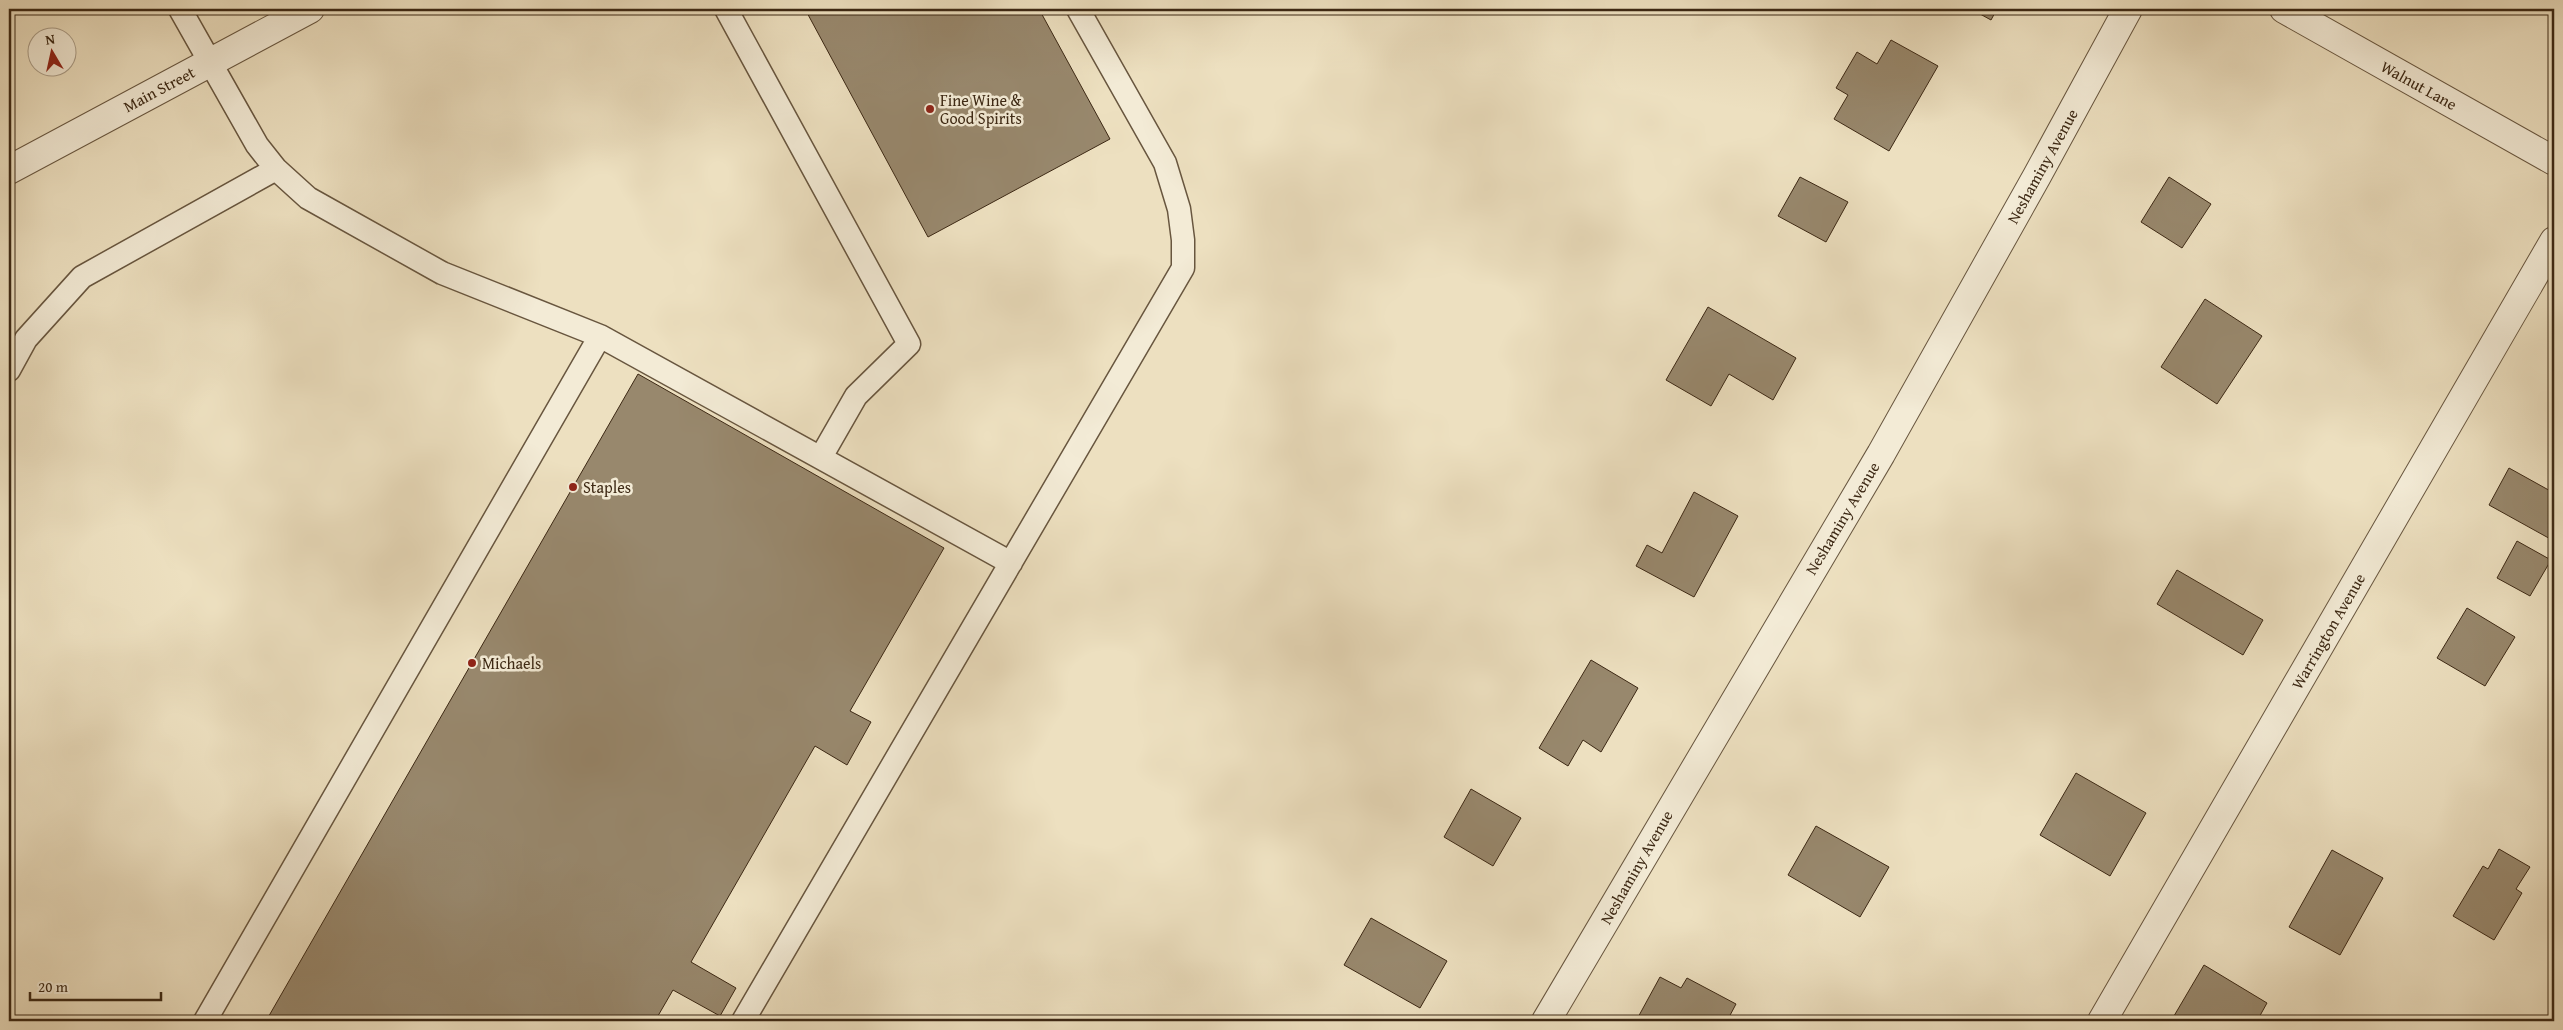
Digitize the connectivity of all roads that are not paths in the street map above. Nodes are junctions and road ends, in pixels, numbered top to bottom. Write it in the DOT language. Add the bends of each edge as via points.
graph roads {
  1 [pos="180,9"];
  2 [pos="310,9"];
  3 [pos="726,9"];
  4 [pos="1078,9"];
  5 [pos="2128,9"];
  6 [pos="2284,9"];
  7 [pos="209,62"];
  8 [pos="2554,161"];
  9 [pos="276,169"];
  10 [pos="9,170"];
  11 [pos="2554,241"];
  12 [pos="600,336"];
  13 [pos="9,370"];
  14 [pos="820,457"];
  15 [pos="1011,563"];
  16 [pos="205,1021"];
  17 [pos="743,1021"];
  18 [pos="1546,1021"];
  19 [pos="2102,1021"];
  1 -- 7 [label="lane"];
  2 -- 7 [label="street, Main Street"];
  3 -- 14 [label="lane" via="909,344 856,396"];
  4 -- 15 [label="lane" via="1164,163 1179,209 1183,268"];
  5 -- 18 [label="street, Neshaminy Avenue" via="1880,454"];
  6 -- 8 [label="street, Walnut Lane"];
  7 -- 9 [label="lane" via="257,145"];
  7 -- 10 [label="street, Main Street"];
  9 -- 12 [label="lane" via="308,198 442,273"];
  9 -- 13 [label="lane" via="82,277 26,339"];
  11 -- 19 [label="street, Warrington Avenue"];
  12 -- 14 [label="lane"];
  12 -- 16 [label="lane"];
  14 -- 15 [label="lane"];
  15 -- 17 [label="lane"];
}
